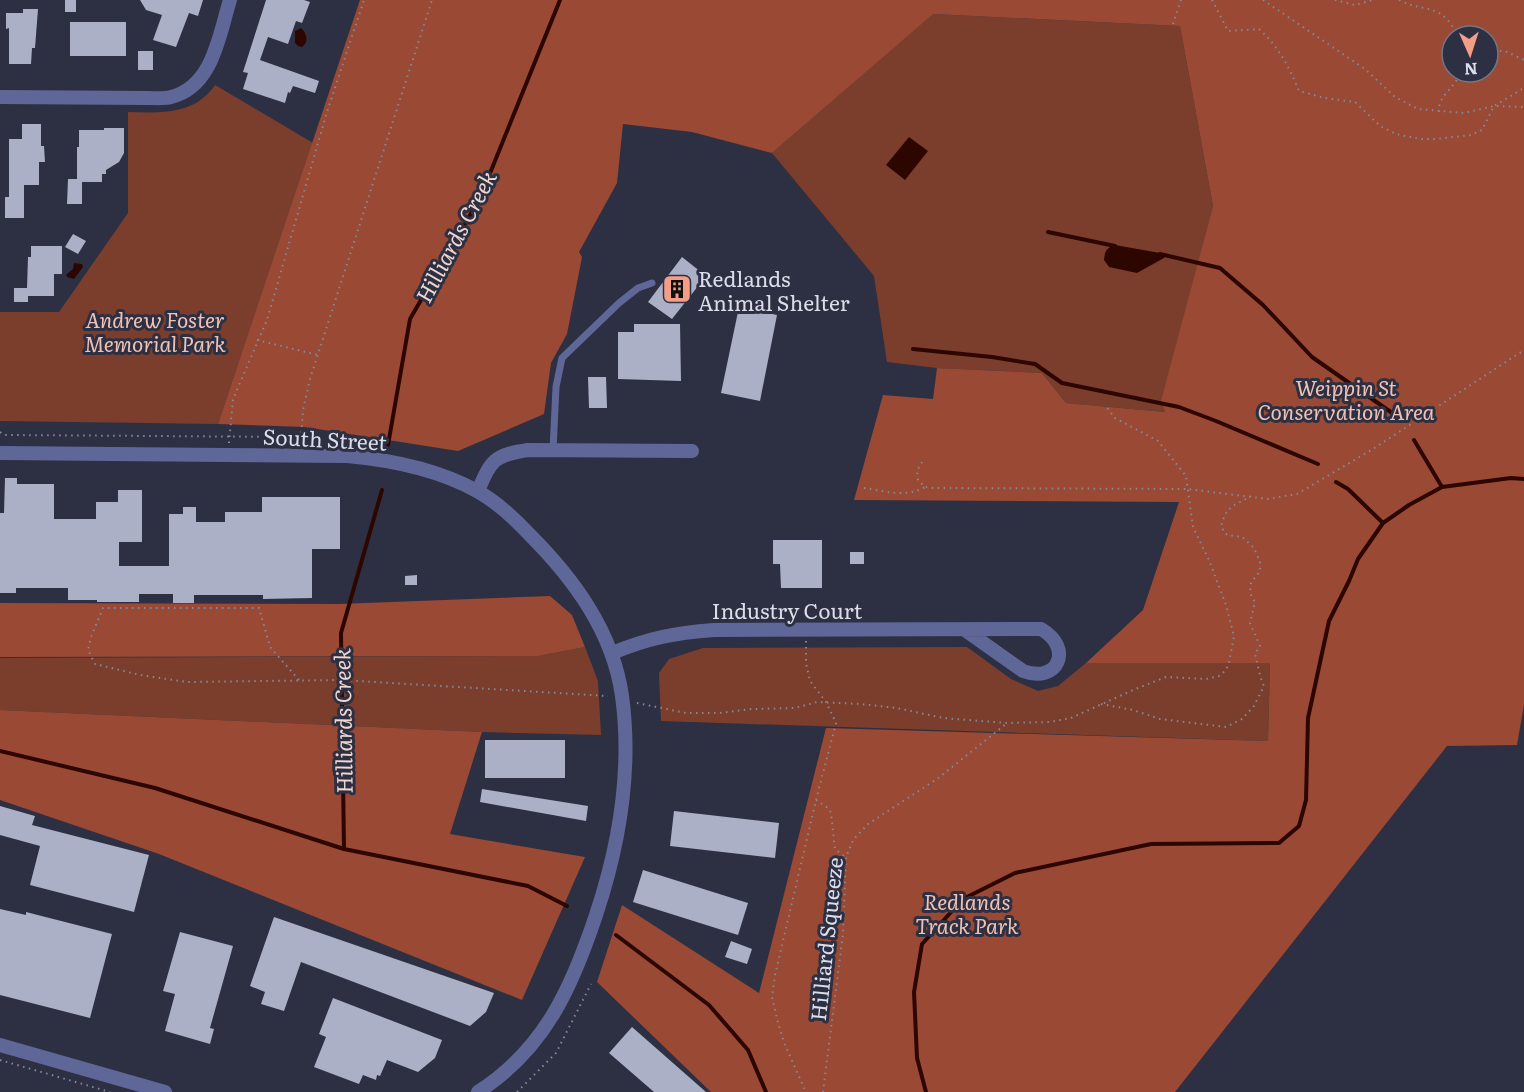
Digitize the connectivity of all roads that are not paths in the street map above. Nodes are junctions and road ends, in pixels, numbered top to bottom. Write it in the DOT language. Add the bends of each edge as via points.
graph roads {
  1 [pos="230,0"];
  2 [pos="0,97"];
  3 [pos="652,283"];
  4 [pos="553,450"];
  5 [pos="692,451"];
  6 [pos="0,453"];
  7 [pos="478,491"];
  8 [pos="965,630"];
  9 [pos="612,653"];
  10 [pos="0,1045"];
  11 [pos="165,1092"];
  12 [pos="478,1092"];
  1 -- 2 [label="street" via="205,73 184,92 147,98"];
  3 -- 4 [label="lane" via="619,303 562,358 556,387"];
  4 -- 5 [label="street"];
  4 -- 7 [label="street" via="505,453 487,470"];
  6 -- 7 [label="street, South Street" via="347,456 414,466"];
  7 -- 9 [label="street, South Street" via="510,515 555,560 594,614"];
  8 -- 8 [label="street, Industry Court" via="1041,629 1052,635 1059,657 1046,674 1031,674"];
  8 -- 9 [label="street, Industry Court" via="714,630 645,640"];
  9 -- 12 [label="street, South Street" via="622,696 625,753 612,859 588,937 557,1009 531,1047 500,1078"];
  10 -- 11 [label="street"];
}
